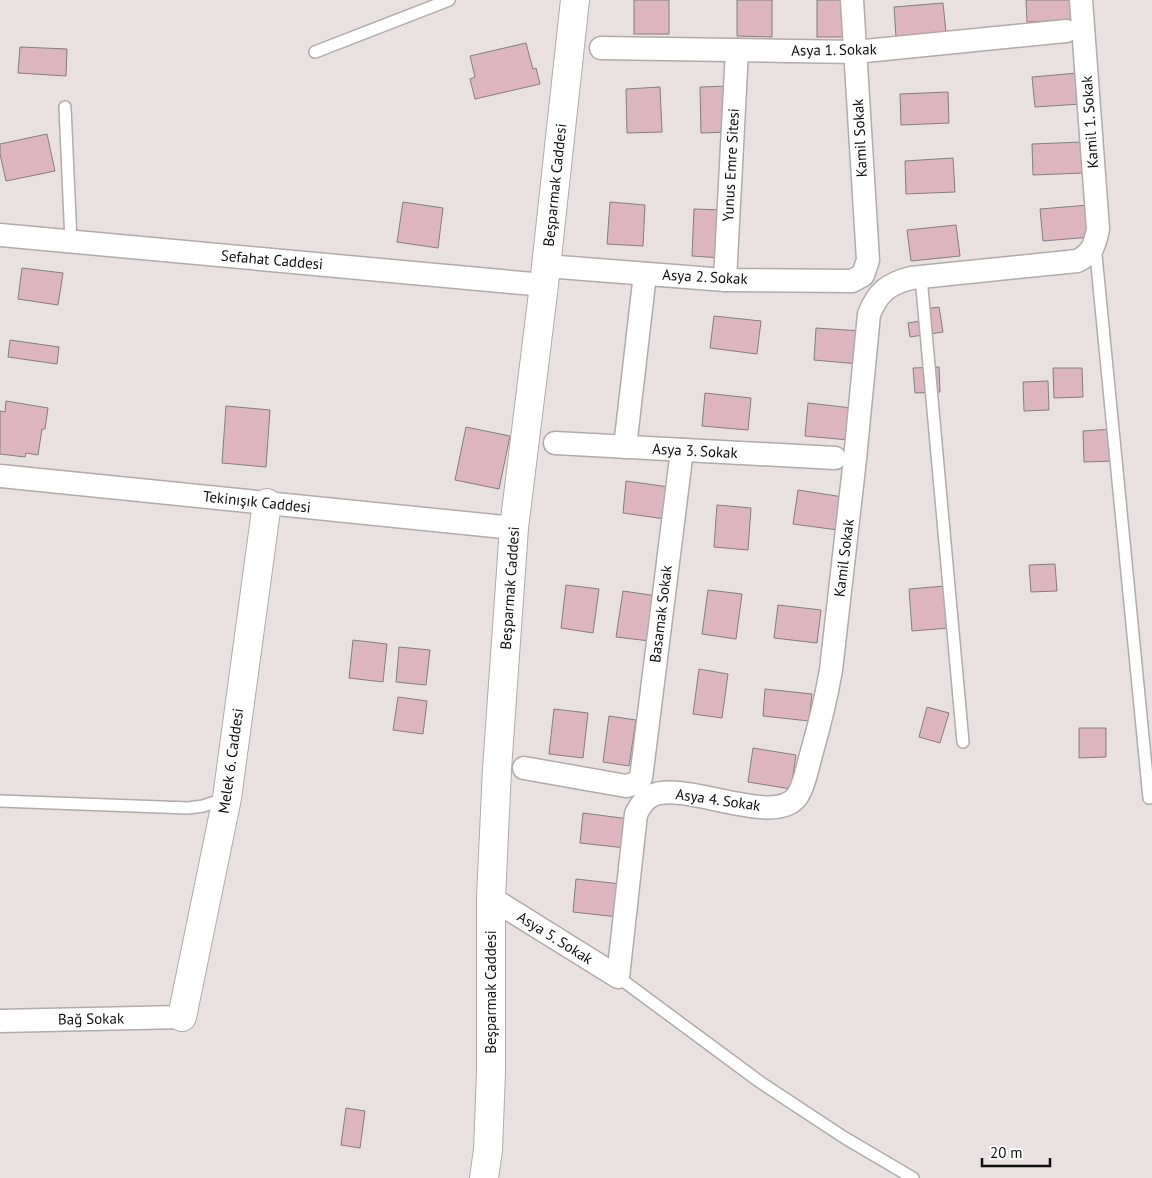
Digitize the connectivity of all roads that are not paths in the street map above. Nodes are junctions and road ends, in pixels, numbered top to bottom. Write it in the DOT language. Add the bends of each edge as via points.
graph roads {
  1 [pos="449,0"];
  2 [pos="575,0"];
  3 [pos="852,0"];
  4 [pos="1080,0"];
  5 [pos="1066,31"];
  6 [pos="601,48"];
  7 [pos="737,50"];
  8 [pos="315,52"];
  9 [pos="855,52"];
  10 [pos="65,107"];
  11 [pos="0,235"];
  12 [pos="71,242"];
  13 [pos="1095,243"];
  14 [pos="645,274"];
  15 [pos="863,275"];
  16 [pos="545,276"];
  17 [pos="921,277"];
  18 [pos="725,280"];
  19 [pos="555,443"];
  20 [pos="625,447"];
  21 [pos="682,450"];
  22 [pos="835,458"];
  23 [pos="0,476"];
  24 [pos="266,503"];
  25 [pos="514,528"];
  26 [pos="963,742"];
  27 [pos="524,768"];
  28 [pos="797,797"];
  29 [pos="226,798"];
  30 [pos="1149,798"];
  31 [pos="3,801"];
  32 [pos="491,898"];
  33 [pos="618,977"];
  34 [pos="182,1017"];
  35 [pos="0,1021"];
  36 [pos="484,1178"];
  37 [pos="913,1178"];
  1 -- 8 [label="lane"];
  2 -- 16 [label="street, Beşparmak Caddesi"];
  3 -- 9 [label="street, Kamil Sokak"];
  4 -- 13 [label="street, Kamil 1. Sokak" via="1098,229"];
  5 -- 9 [label="street, Asya 1. Sokak"];
  6 -- 7 [label="street, Asya 1. Sokak"];
  7 -- 9 [label="street, Asya 1. Sokak"];
  7 -- 18 [label="street, Yunus Emre Sitesi"];
  9 -- 15 [label="street, Kamil Sokak" via="868,260"];
  10 -- 12 [label="lane"];
  11 -- 12 [label="street, Sefahat Caddesi"];
  12 -- 16 [label="street, Sefahat Caddesi"];
  13 -- 17 [label="street" via="1092,251 1077,262"];
  13 -- 30 [label="lane"];
  14 -- 16 [label="street, Asya 2. Sokak"];
  14 -- 18 [label="street, Asya 2. Sokak"];
  14 -- 20 [label="street"];
  15 -- 18 [label="street, Asya 2. Sokak" via="852,281"];
  16 -- 25 [label="street, Beşparmak Caddesi"];
  17 -- 26 [label="lane"];
  17 -- 28 [label="street, Kamil Sokak" via="895,282 875,300 869,314 856,459 826,704"];
  19 -- 20 [label="street, Asya 3. Sokak"];
  20 -- 21 [label="street, Asya 3. Sokak"];
  21 -- 22 [label="street, Asya 3. Sokak"];
  21 -- 27 [label="street, Basamak Sokak" via="641,778 626,786"];
  23 -- 24 [label="street, Tekinışık Caddesi"];
  24 -- 25 [label="street, Tekinışık Caddesi"];
  24 -- 29 [label="street, Melek 6. Caddesi"];
  25 -- 32 [label="street, Beşparmak Caddesi"];
  28 -- 33 [label="street, Asya 4. Sokak" via="778,807 766,808 669,792 654,794 640,806 636,814"];
  29 -- 31 [label="lane" via="188,808"];
  29 -- 34 [label="street, Melek 6. Caddesi"];
  32 -- 33 [label="street, Asya 5. Sokak"];
  32 -- 36 [label="street, Beşparmak Caddesi" via="491,1072"];
  33 -- 37 [label="lane" via="760,1082"];
  34 -- 35 [label="street, Bağ Sokak"];
}
